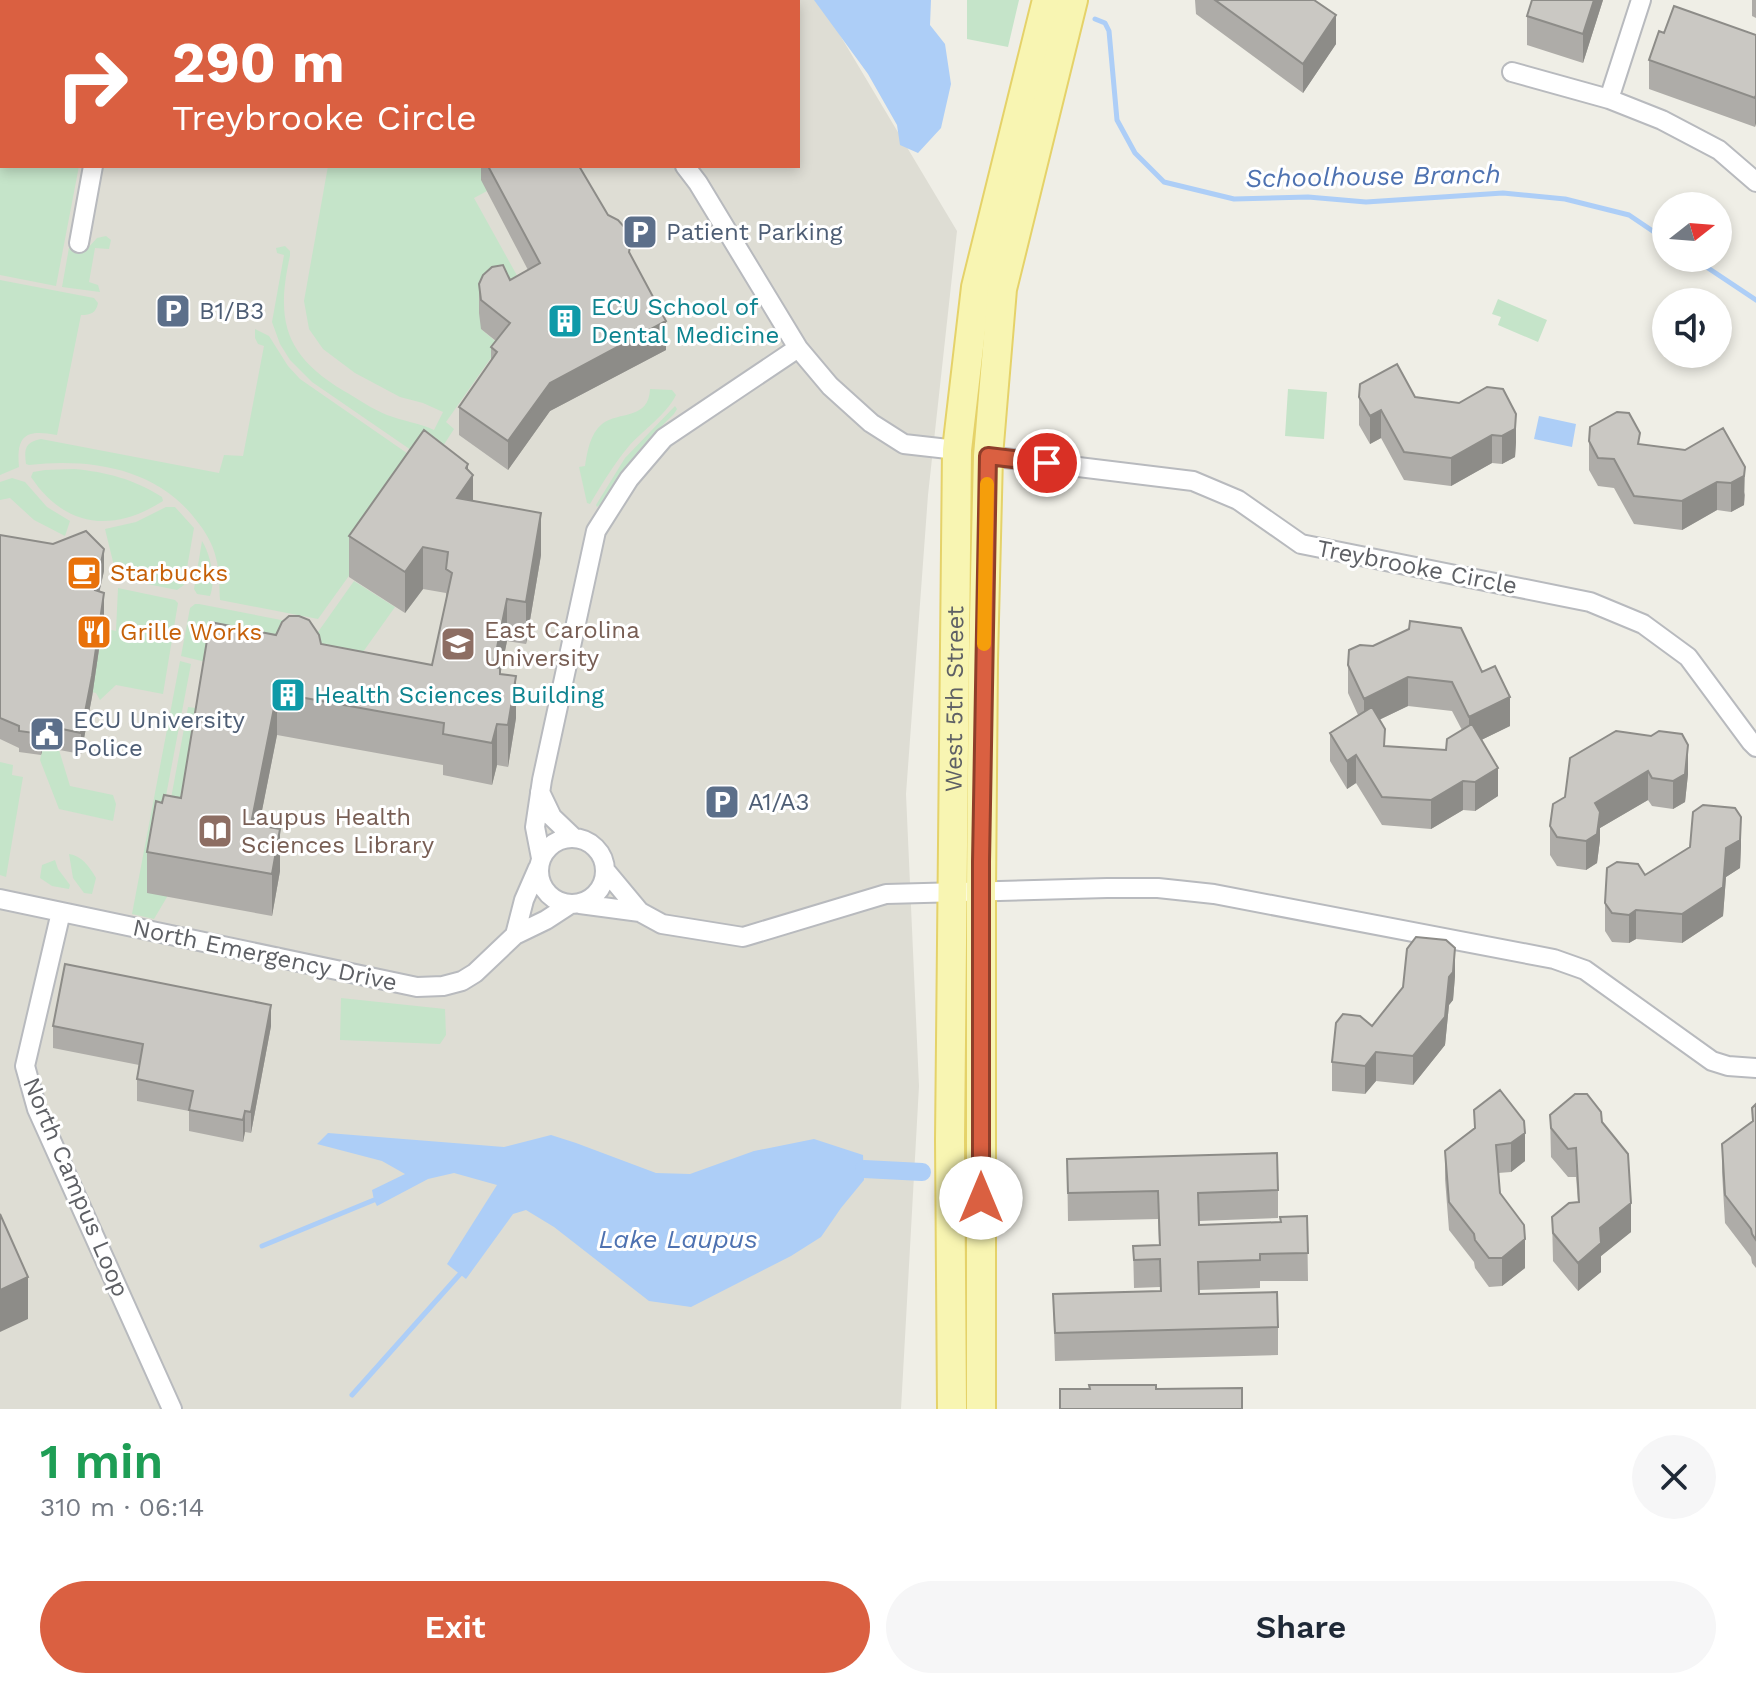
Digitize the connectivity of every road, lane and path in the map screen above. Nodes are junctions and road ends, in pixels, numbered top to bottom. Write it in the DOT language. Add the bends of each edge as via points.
graph roads {
  1 [pos="1047,0"];
  2 [pos="1073,0"];
  3 [pos="1641,0"];
  4 [pos="1512,72"];
  5 [pos="1609,99"];
  6 [pos="93,168"];
  7 [pos="687,168"];
  8 [pos="1756,182"];
  9 [pos="79,243"];
  10 [pos="798,348"];
  11 [pos="957,450"];
  12 [pos="988,456"];
  13 [pos="1756,747"];
  14 [pos="540,792"];
  15 [pos="574,838"];
  16 [pos="540,863"];
  17 [pos="605,870"];
  18 [pos="951,891"];
  19 [pos="981,891"];
  20 [pos="0,899"];
  21 [pos="574,904"];
  22 [pos="61,912"];
  23 [pos="640,912"];
  24 [pos="515,935"];
  25 [pos="1756,1068"];
  26 [pos="172,1409"];
  27 [pos="952,1409"];
  28 [pos="981,1409"];
  1 -- 11 [label="main road, West 5th Street" via="976,287"];
  2 -- 12 [label="main road, West 5th Street" via="1002,289"];
  3 -- 5 [label="street"];
  4 -- 5 [label="street"];
  5 -- 8 [label="street" via="1719,150"];
  6 -- 9 [label="street"];
  7 -- 10 [label="street"];
  10 -- 11 [label="street" via="871,423 904,444"];
  10 -- 14 [label="street" via="664,438 629,479 596,531"];
  11 -- 18 [label="main road, West 5th Street"];
  12 -- 13 [label="street, Treybrooke Circle" via="1193,481 1238,500 1301,544 1590,602 1643,624 1688,657"];
  12 -- 19 [label="main road, West 5th Street"];
  14 -- 15 [label="street" via="552,817"];
  14 -- 16 [label="street" via="535,827"];
  15 -- 16 [label="street" via="554,842"];
  15 -- 17 [label="street" via="592,845"];
  16 -- 21 [label="street" via="539,879 550,897"];
  16 -- 24 [label="street"];
  17 -- 21 [label="street, North Emergency Drive" via="598,892"];
  17 -- 23 [label="street"];
  18 -- 19 [label="street"];
  18 -- 23 [label="street" via="886,894 743,937 662,924"];
  18 -- 27 [label="main road, West 5th Street"];
  19 -- 25 [label="street" via="1158,888 1214,894 1554,959 1585,970 1712,1061"];
  19 -- 28 [label="main road, West 5th Street"];
  20 -- 22 [label="street, North Emergency Drive"];
  21 -- 23 [label="street"];
  21 -- 24 [label="street, North Emergency Drive"];
  22 -- 24 [label="street, North Emergency Drive" via="417,987 462,981"];
  22 -- 26 [label="street, North Campus Loop" via="25,1066 37,1109"];
}
